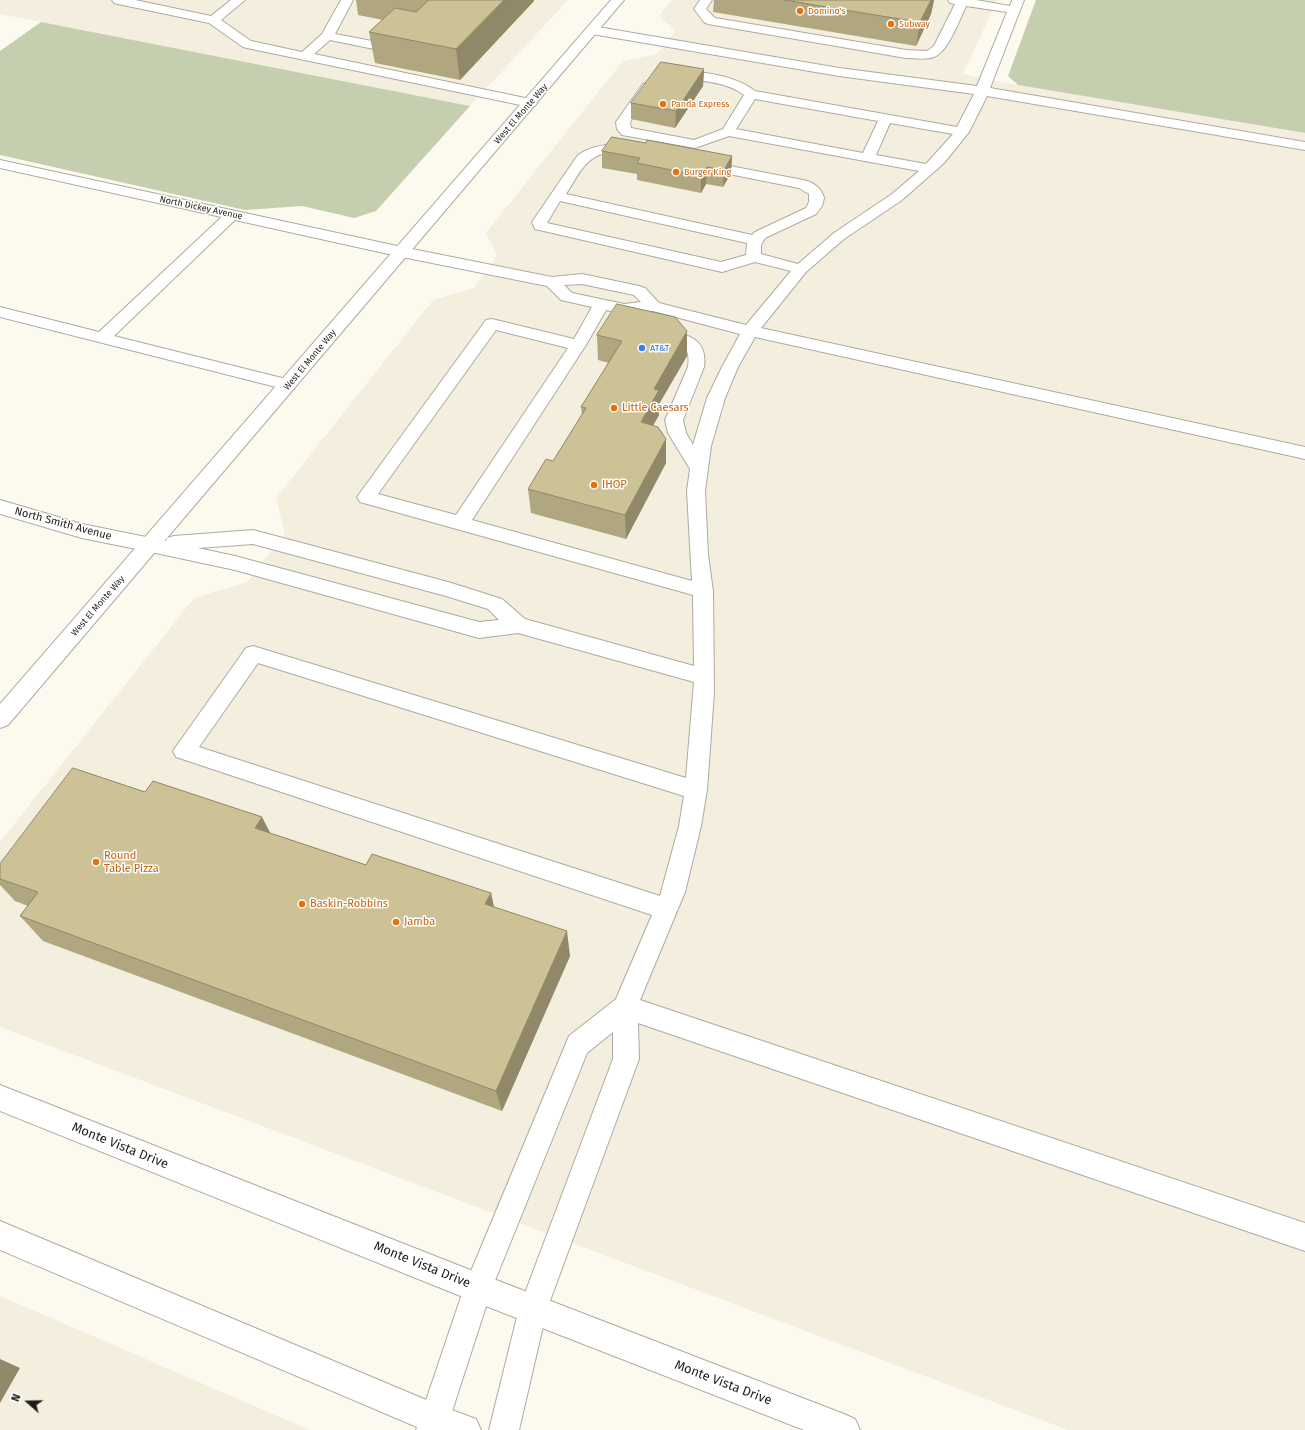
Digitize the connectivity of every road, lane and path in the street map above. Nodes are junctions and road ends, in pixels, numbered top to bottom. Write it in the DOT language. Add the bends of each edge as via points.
graph roads {
  1 [pos="118,0"];
  2 [pos="239,0"];
  3 [pos="347,0"];
  4 [pos="618,0"];
  5 [pos="706,0"];
  6 [pos="960,0"];
  7 [pos="1016,5"];
  8 [pos="213,20"];
  9 [pos="592,30"];
  10 [pos="327,36"];
  11 [pos="379,46"];
  12 [pos="304,56"];
  13 [pos="982,91"];
  14 [pos="751,94"];
  15 [pos="530,103"];
  16 [pos="886,118"];
  17 [pos="728,132"];
  18 [pos="962,132"];
  19 [pos="1305,146"];
  20 [pos="648,154"];
  21 [pos="868,158"];
  22 [pos="694,163"];
  23 [pos="0,164"];
  24 [pos="930,169"];
  25 [pos="556,196"];
  26 [pos="232,215"];
  27 [pos="755,240"];
  28 [pos="402,252"];
  29 [pos="754,257"];
  30 [pos="801,269"];
  31 [pos="552,282"];
  32 [pos="653,306"];
  33 [pos="0,312"];
  34 [pos="600,314"];
  35 [pos="643,330"];
  36 [pos="750,331"];
  37 [pos="102,338"];
  38 [pos="578,345"];
  39 [pos="288,385"];
  40 [pos="1305,454"];
  41 [pos="698,467"];
  42 [pos="0,507"];
  43 [pos="460,523"];
  44 [pos="150,545"];
  45 [pos="703,591"];
  46 [pos="518,625"];
  47 [pos="704,677"];
  48 [pos="0,719"];
  49 [pos="696,790"];
  50 [pos="666,909"];
  51 [pos="625,1007"];
  52 [pos="0,1098"];
  53 [pos="0,1235"];
  54 [pos="1305,1237"];
  55 [pos="478,1288"];
  56 [pos="533,1309"];
  57 [pos="433,1425"];
  58 [pos="464,1430"];
  59 [pos="504,1430"];
  60 [pos="844,1430"];
  1 -- 8 [label="lane"];
  2 -- 8 [label="lane"];
  3 -- 10 [label="lane"];
  4 -- 9 [label="street, West El Monte Way"];
  5 -- 6 [label="lane" via="700,9 712,21 924,55 931,54 939,48"];
  6 -- 7 [label="lane"];
  7 -- 13 [label="lane"];
  8 -- 12 [label="lane" via="248,44"];
  9 -- 13 [label="lane" via="839,72"];
  9 -- 15 [label="street, West El Monte Way"];
  10 -- 11 [label="lane"];
  10 -- 12 [label="lane"];
  12 -- 15 [label="lane"];
  13 -- 18 [label="lane"];
  13 -- 19 [label="lane"];
  14 -- 16 [label="lane"];
  14 -- 17 [label="lane"];
  14 -- 17 [label="lane" via="739,85 726,81 681,73 658,76 623,122 627,132 695,144"];
  15 -- 28 [label="street, West El Monte Way"];
  16 -- 18 [label="lane"];
  16 -- 21 [label="lane"];
  17 -- 21 [label="lane"];
  18 -- 24 [label="lane"];
  20 -- 25 [label="lane" via="608,148 590,152"];
  21 -- 24 [label="lane"];
  22 -- 27 [label="lane" via="803,184 815,192 816,205 811,211 760,235"];
  23 -- 26 [label="street, North Dickey Avenue"];
  24 -- 30 [label="lane" via="897,197 839,236"];
  25 -- 27 [label="lane"];
  25 -- 29 [label="lane" via="539,222 540,226 722,267"];
  26 -- 28 [label="street, North Dickey Avenue"];
  26 -- 37 [label="lane"];
  27 -- 29 [label="lane" via="752,247"];
  28 -- 31 [label="lane"];
  28 -- 39 [label="street, West El Monte Way"];
  29 -- 30 [label="lane"];
  30 -- 36 [label="lane"];
  31 -- 32 [label="lane" via="582,279 639,291"];
  31 -- 34 [label="lane" via="567,297"];
  32 -- 34 [label="lane"];
  32 -- 36 [label="lane"];
  33 -- 37 [label="lane"];
  34 -- 38 [label="lane"];
  35 -- 41 [label="lane" via="686,340 693,345 696,352 696,367 674,420 676,433"];
  36 -- 40 [label="lane"];
  36 -- 41 [label="lane" via="716,398 705,432"];
  37 -- 39 [label="lane"];
  38 -- 43 [label="lane"];
  38 -- 43 [label="lane" via="492,324 366,497"];
  39 -- 44 [label="street, West El Monte Way"];
  41 -- 45 [label="lane" via="697,516"];
  42 -- 44 [label="street, North Smith Avenue" via="82,531"];
  43 -- 45 [label="lane"];
  44 -- 46 [label="lane" via="235,563 479,630"];
  44 -- 46 [label="lane" via="253,537 495,604"];
  44 -- 48 [label="street, West El Monte Way"];
  45 -- 47 [label="lane"];
  46 -- 47 [label="lane"];
  47 -- 49 [label="lane"];
  49 -- 50 [label="lane" via="682,858"];
  49 -- 50 [label="lane" via="253,654 184,751"];
  50 -- 51 [label="lane"];
  51 -- 54 [label="lane"];
  51 -- 55 [label="lane" via="578,1045"];
  51 -- 56 [label="lane" via="626,1059"];
  52 -- 55 [label="street, Monte Vista Drive"];
  53 -- 57 [label="street"];
  55 -- 56 [label="street, Monte Vista Drive"];
  55 -- 57 [label="lane"];
  56 -- 59 [label="lane"];
  56 -- 60 [label="street, Monte Vista Drive"];
  57 -- 58 [label="street"];
}
